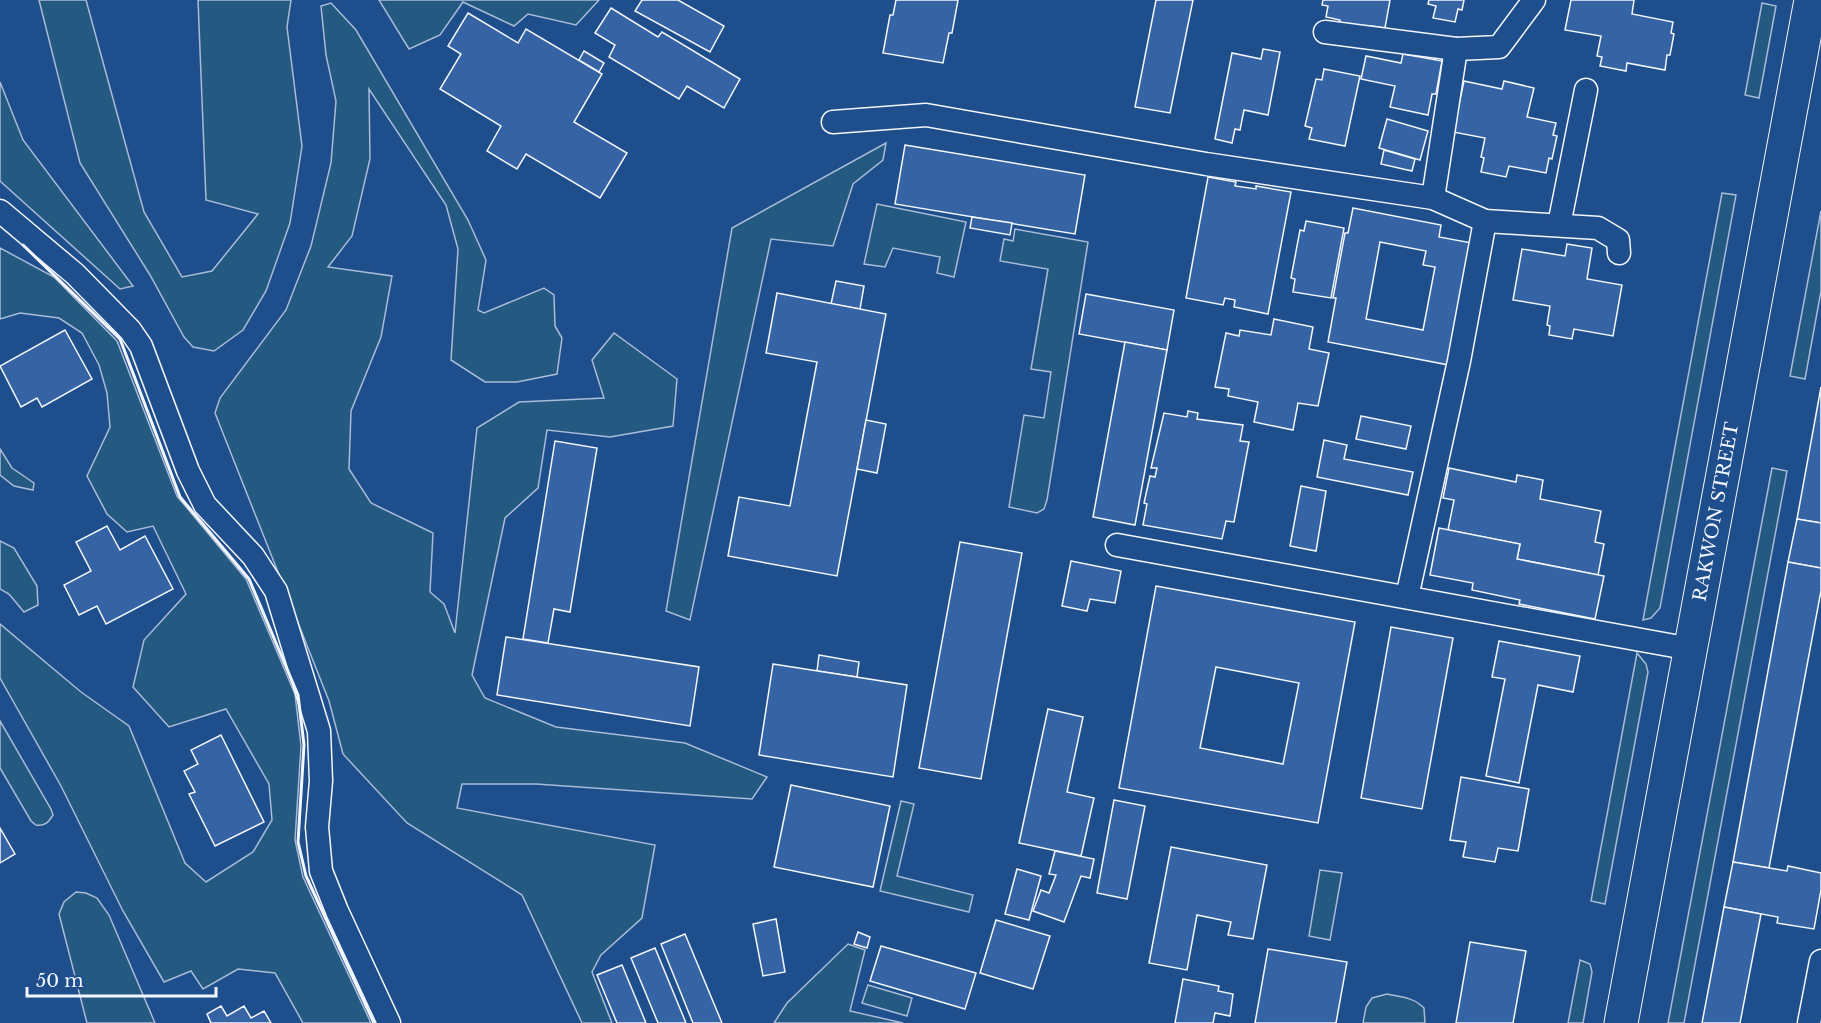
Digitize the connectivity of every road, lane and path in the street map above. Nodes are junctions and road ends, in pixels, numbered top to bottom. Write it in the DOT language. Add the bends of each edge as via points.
graph roads {
  1 [pos="1534,0"];
  2 [pos="1813,21"];
  3 [pos="1325,32"];
  4 [pos="1456,49"];
  5 [pos="1586,90"];
  6 [pos="833,122"];
  7 [pos="1433,198"];
  8 [pos="0,211"];
  9 [pos="1485,221"];
  10 [pos="1559,225"];
  11 [pos="1619,253"];
  12 [pos="1117,545"];
  13 [pos="1407,597"];
  14 [pos="1690,649"];
  15 [pos="1821,962"];
  16 [pos="389,1023"];
  17 [pos="1621,1023"];
  18 [pos="1809,1023"];
  1 -- 4 [label="street" via="1498,47"];
  2 -- 14 [label="main road, RAKWON STREET"];
  3 -- 4 [label="street"];
  4 -- 7 [label="street"];
  5 -- 10 [label="street"];
  6 -- 7 [label="street" via="926,114 1206,164"];
  7 -- 9 [label="street"];
  8 -- 16 [label="street" via="75,274 130,330 141,346 188,471 205,505 253,556 276,591 319,731 321,781 317,827 321,871"];
  9 -- 10 [label="street"];
  9 -- 13 [label="street"];
  10 -- 11 [label="street" via="1598,228 1618,240"];
  12 -- 13 [label="street"];
  13 -- 14 [label="street"];
  14 -- 17 [label="main road, RAKWON STREET"];
  15 -- 18 [label="street"];
}
